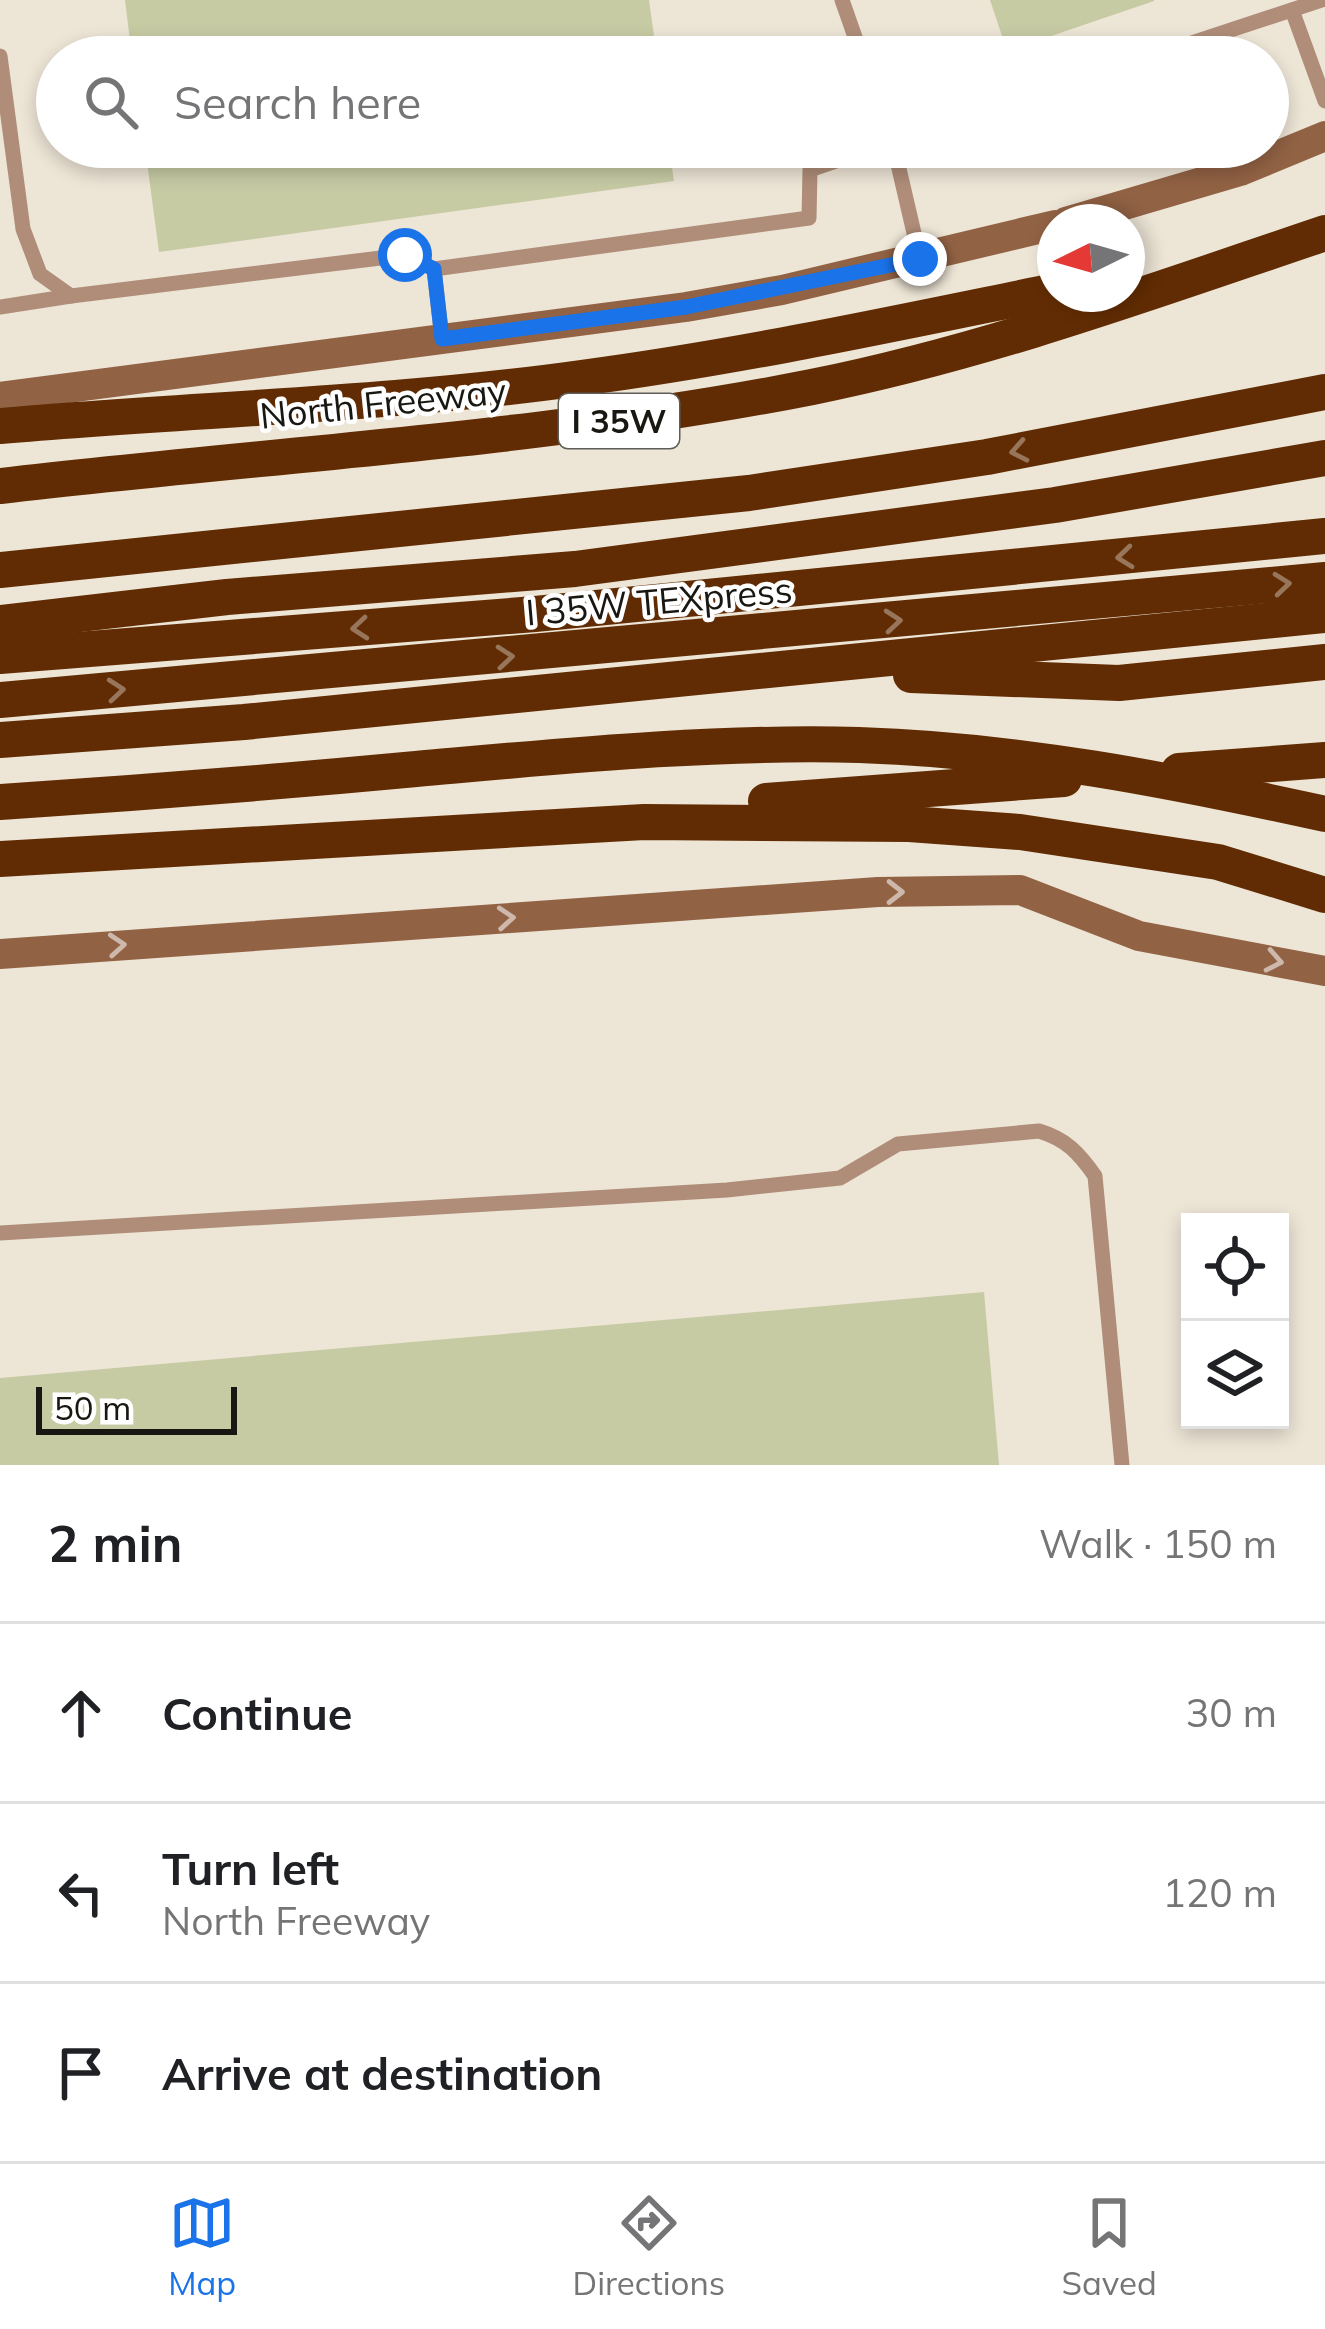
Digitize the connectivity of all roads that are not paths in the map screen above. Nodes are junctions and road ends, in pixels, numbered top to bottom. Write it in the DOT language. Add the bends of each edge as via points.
graph roads {
  1 [pos="842,0"];
  2 [pos="1322,0"];
  3 [pos="1292,10"];
  4 [pos="855,36"];
  5 [pos="1213,36"];
  6 [pos="0,56"];
  7 [pos="1325,101"];
  8 [pos="1325,136"];
  9 [pos="1289,151"];
  10 [pos="816,168"];
  11 [pos="899,168"];
  12 [pos="1248,168"];
  13 [pos="1127,204"];
  14 [pos="1037,230"];
  15 [pos="1325,233"];
  16 [pos="920,259"];
  17 [pos="434,269"];
  18 [pos="1145,277"];
  19 [pos="1189,278"];
  20 [pos="1037,295"];
  21 [pos="71,296"];
  22 [pos="0,307"];
  23 [pos="442,339"];
  24 [pos="1325,382"];
  25 [pos="1325,392"];
  26 [pos="0,398"];
  27 [pos="1257,405"];
  28 [pos="0,426"];
  29 [pos="1325,458"];
  30 [pos="1325,484"];
  31 [pos="0,486"];
  32 [pos="916,525"];
  33 [pos="1325,536"];
  34 [pos="0,570"];
  35 [pos="1325,580"];
  36 [pos="1308,617"];
  37 [pos="0,623"];
  38 [pos="0,656"];
  39 [pos="1325,662"];
  40 [pos="770,670"];
  41 [pos="0,700"];
  42 [pos="0,740"];
  43 [pos="1325,760"];
  44 [pos="0,802"];
  45 [pos="1325,814"];
  46 [pos="644,816"];
  47 [pos="0,859"];
  48 [pos="1325,895"];
  49 [pos="0,954"];
  50 [pos="1325,971"];
  51 [pos="0,1234"];
  52 [pos="1122,1465"];
  1 -- 4 [label="lane"];
  2 -- 3 [label="lane"];
  3 -- 5 [label="lane"];
  3 -- 7 [label="lane"];
  6 -- 21 [label="lane" via="23,229 40,274"];
  8 -- 9 [label="main road"];
  10 -- 17 [label="lane" via="809,218"];
  11 -- 16 [label="lane"];
  12 -- 13 [label="main road"];
  14 -- 16 [label="main road, North Freeway"];
  15 -- 19 [label="highway, North Freeway / I 35W"];
  16 -- 23 [label="main road, North Freeway" via="686,307"];
  17 -- 21 [label="lane" via="405,255"];
  17 -- 23 [label="lane"];
  18 -- 19 [label="highway"];
  19 -- 31 [label="highway, North Freeway / I 35W" via="1006,339 611,423"];
  20 -- 28 [label="highway" via="578,379"];
  21 -- 22 [label="lane"];
  23 -- 26 [label="main road, North Freeway"];
  24 -- 27 [label="highway"];
  25 -- 27 [label="highway"];
  27 -- 34 [label="highway, one-way" via="749,493"];
  29 -- 32 [label="highway"];
  30 -- 32 [label="highway" via="1016,526"];
  32 -- 37 [label="highway" via="575,569"];
  33 -- 38 [label="highway, I 35W TEXpress, one-way" via="535,614"];
  41 -- 35 [label="highway, I 35W TEXpress, one-way"];
  36 -- 40 [label="highway"];
  39 -- 40 [label="highway" via="1119,683"];
  40 -- 42 [label="highway"];
  43 -- 46 [label="highway"];
  44 -- 45 [label="highway" via="576,754 859,745 1037,759"];
  46 -- 47 [label="highway"];
  46 -- 48 [label="highway" via="1021,832 1218,862"];
  49 -- 50 [label="main road, one-way" via="878,892 1020,890 1139,936"];
  51 -- 52 [label="lane" via="728,1190 840,1178 898,1144 1039,1131 1059,1137 1096,1176"];
}
